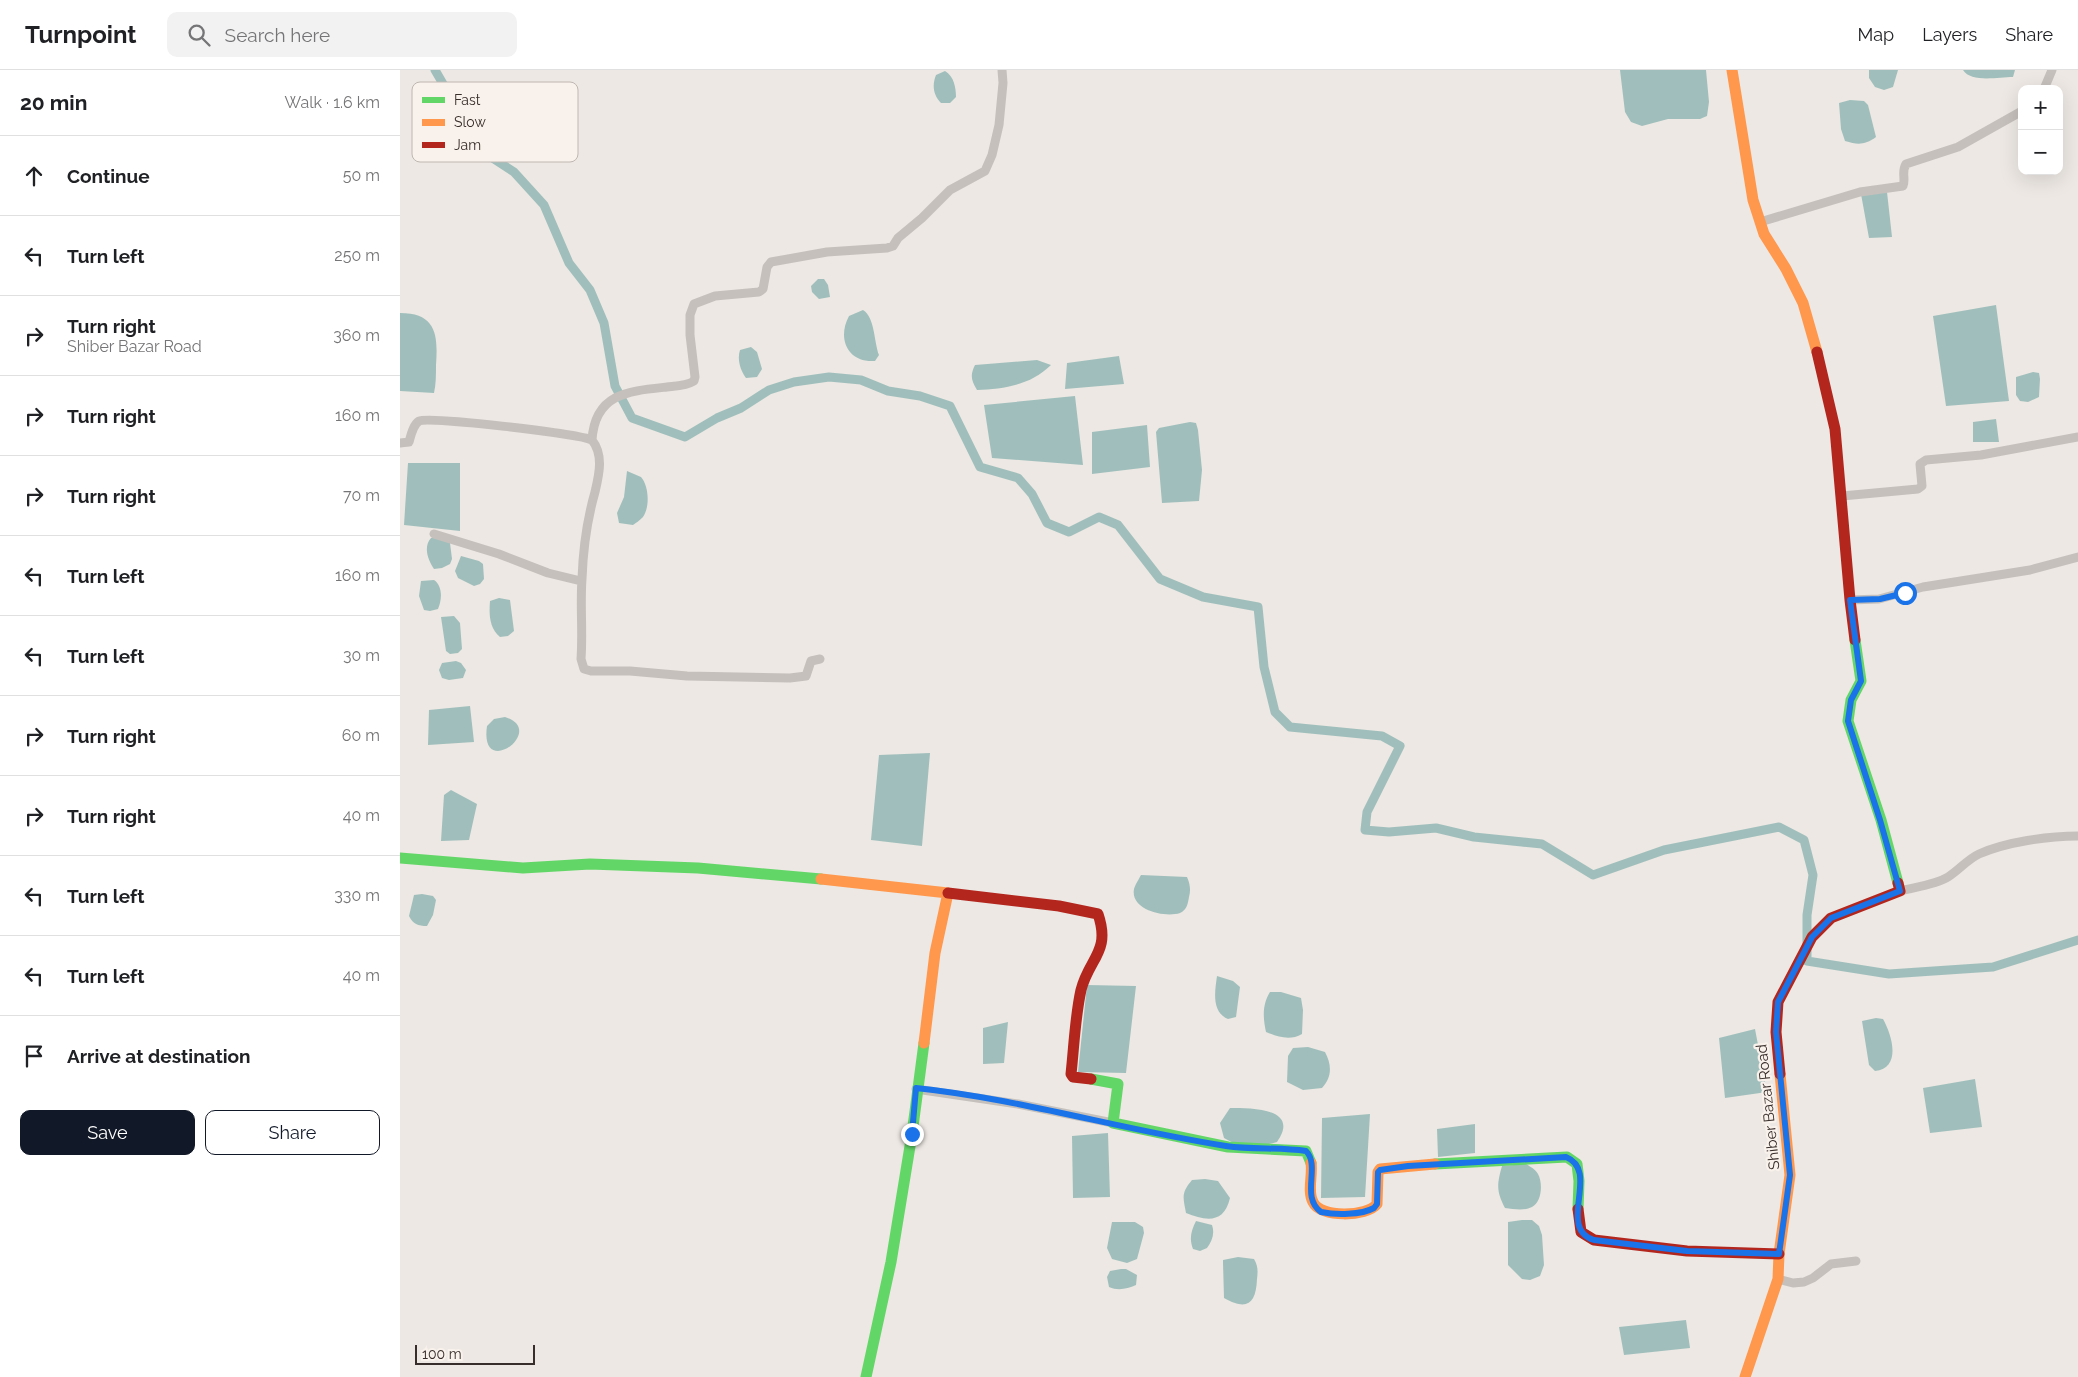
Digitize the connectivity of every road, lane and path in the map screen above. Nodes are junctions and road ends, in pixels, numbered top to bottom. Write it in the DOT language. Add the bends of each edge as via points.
graph roads {
  1 [pos="1002,70"];
  2 [pos="1732,70"];
  3 [pos="2052,70"];
  4 [pos="2046,85"];
  5 [pos="2018,113"];
  6 [pos="1760,222"];
  7 [pos="2078,437"];
  8 [pos="592,440"];
  9 [pos="400,443"];
  10 [pos="1842,496"];
  11 [pos="434,534"];
  12 [pos="2078,557"];
  13 [pos="582,581"];
  14 [pos="1850,600"];
  15 [pos="820,659"];
  16 [pos="2078,836"];
  17 [pos="400,858"];
  18 [pos="1900,891"];
  19 [pos="948,893"];
  20 [pos="916,1088"];
  21 [pos="1113,1123"];
  22 [pos="1779,1254"];
  23 [pos="1856,1261"];
  24 [pos="1778,1279"];
  25 [pos="866,1377"];
  26 [pos="1745,1377"];
  1 -- 8 [label="street" via="999,125 984,172 950,190 893,246 828,252 771,262 763,289 759,292 714,296 694,304 690,315 694,381 640,390 610,400 595,421"];
  2 -- 6 [label="street" via="1753,200"];
  3 -- 4 [label="street"];
  5 -- 6 [label="street" via="1958,147 1906,164 1902,171 1902,186 1860,192"];
  6 -- 10 [label="street" via="1803,304 1812,331 1835,429"];
  7 -- 10 [label="street" via="1981,455 1926,460 1920,464 1922,482 1919,489"];
  8 -- 9 [label="street" via="441,419 420,421 415,425 409,442"];
  8 -- 13 [label="street" via="600,460 600,474 585,539"];
  10 -- 14 [label="street"];
  11 -- 13 [label="street" via="548,573"];
  12 -- 14 [label="street" via="2030,570 1924,587 1880,599"];
  13 -- 15 [label="street" via="581,659 584,669 790,678 806,676 811,661"];
  14 -- 18 [label="street" via="1861,681 1851,700 1848,721"];
  16 -- 18 [label="street" via="2058,836 2000,847 1978,854 1940,881"];
  17 -- 19 [label="street" via="523,868 590,864 698,868"];
  18 -- 22 [label="street, Shiber Bazar Road" via="1831,918 1812,937 1778,1002 1776,1032 1790,1175"];
  19 -- 20 [label="street" via="934,953 925,1040"];
  19 -- 21 [label="street" via="1059,906 1098,914 1103,944 1084,981 1071,1074 1073,1077 1116,1082"];
  20 -- 21 [label="street"];
  20 -- 25 [label="street" via="912,1134 891,1262"];
  21 -- 22 [label="street" via="1228,1146 1306,1151 1311,1159 1312,1200 1324,1213 1374,1208 1380,1170 1566,1157 1577,1164 1580,1174 1578,1224 1586,1237 1687,1251"];
  22 -- 24 [label="street, Shiber Bazar Road"];
  23 -- 24 [label="street" via="1830,1264 1804,1282"];
  24 -- 26 [label="street, Shiber Bazar Road"];
}
